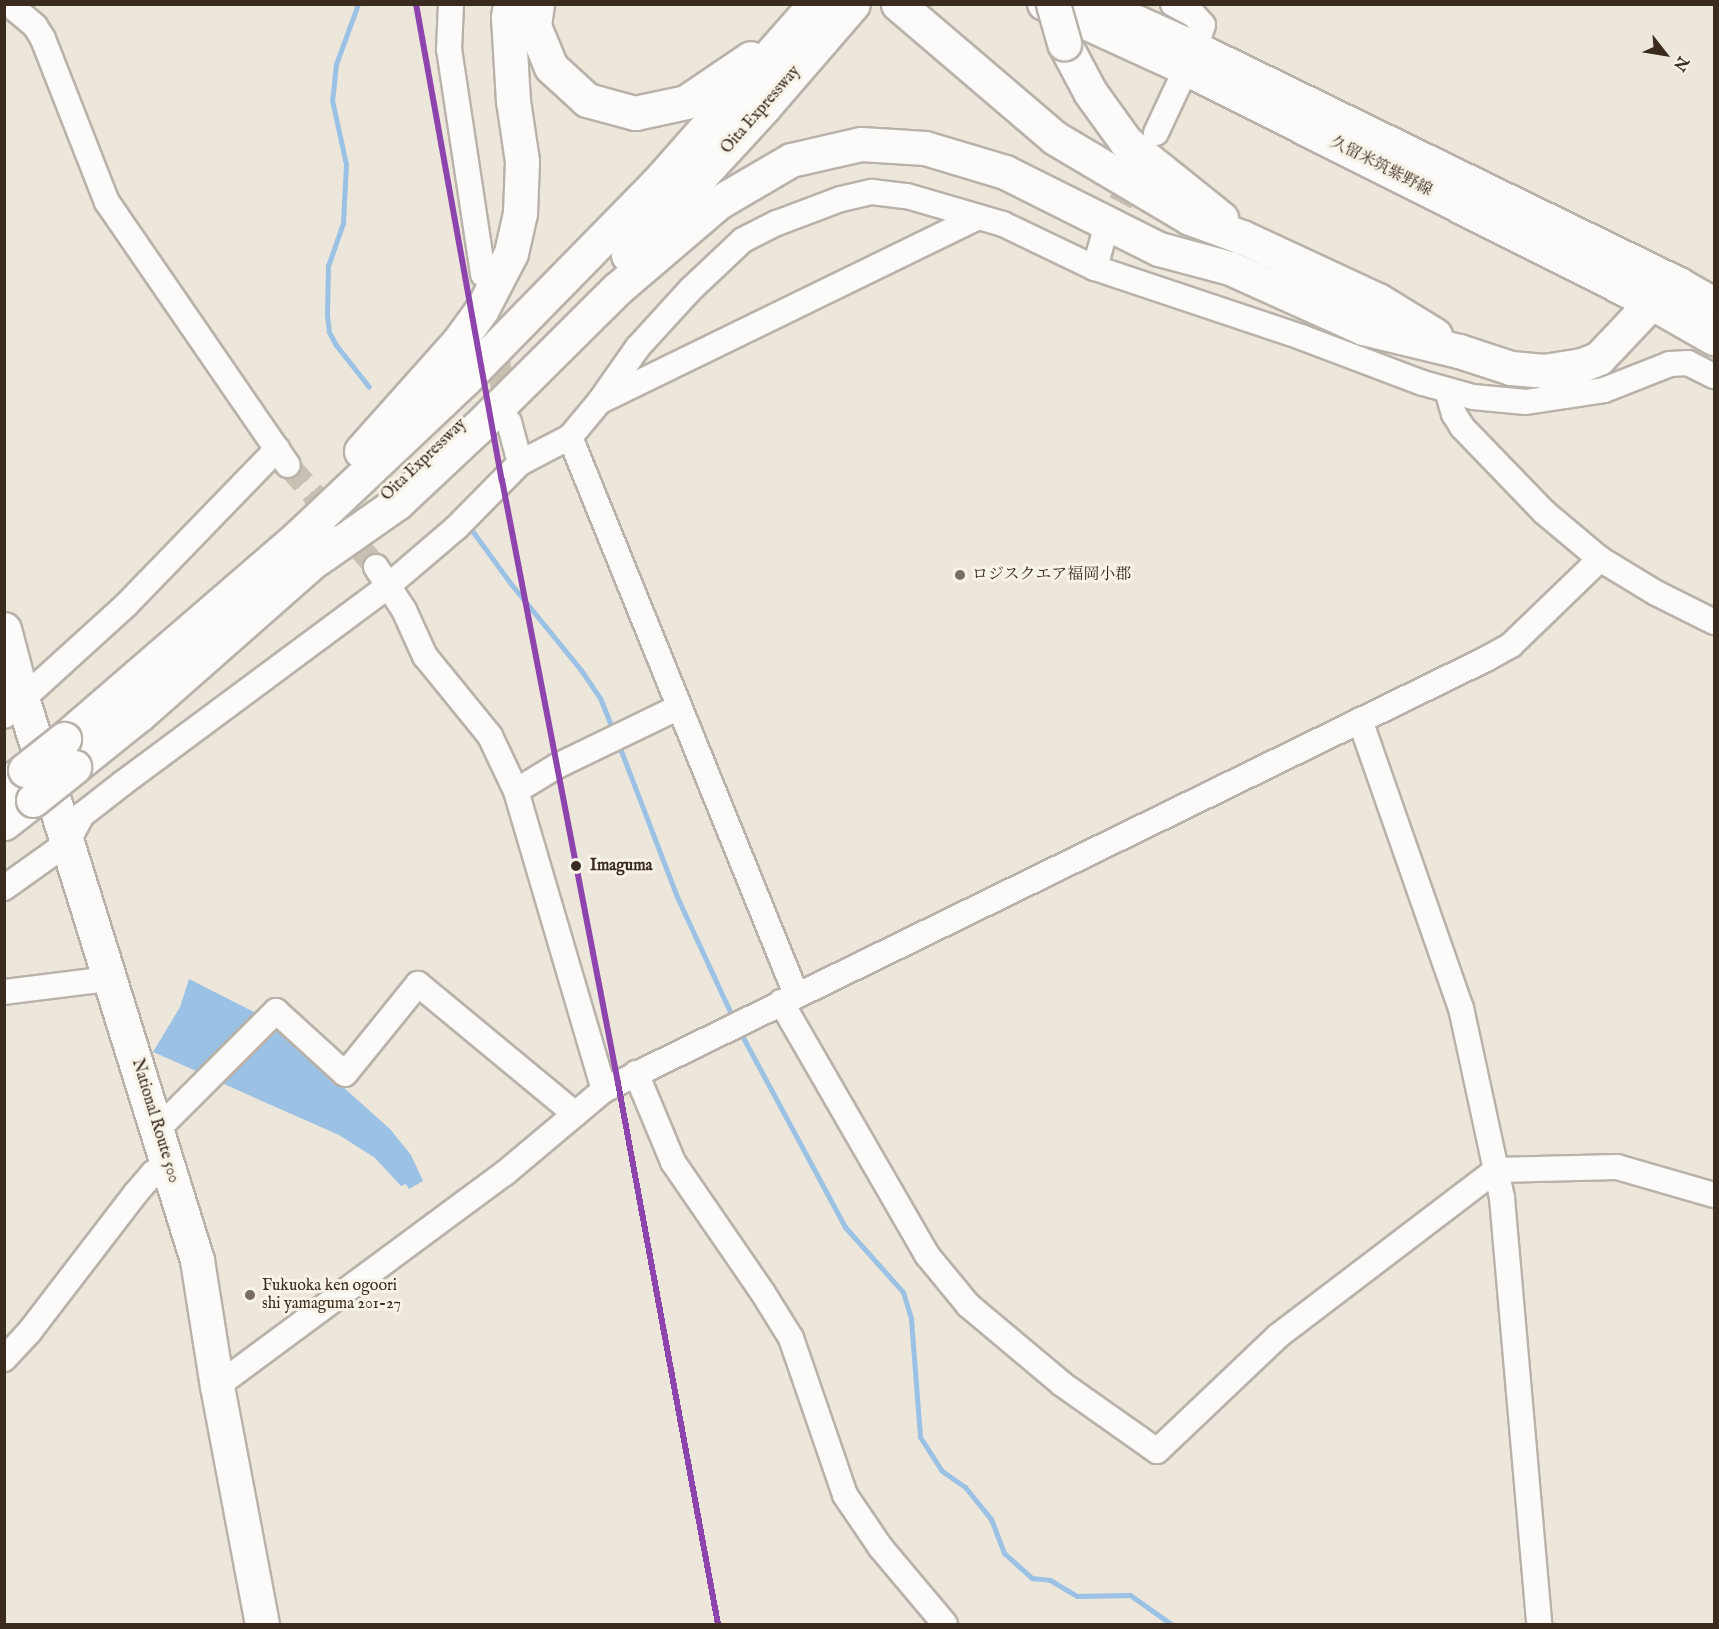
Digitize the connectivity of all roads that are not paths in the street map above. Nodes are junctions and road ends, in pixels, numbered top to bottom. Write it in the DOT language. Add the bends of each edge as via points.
graph roads {
  1 [pos="9,4"];
  2 [pos="451,4"];
  3 [pos="510,4"];
  4 [pos="537,4"];
  5 [pos="814,4"];
  6 [pos="898,4"];
  7 [pos="1044,4"];
  8 [pos="1053,4"];
  9 [pos="1097,4"];
  10 [pos="1173,4"];
  11 [pos="856,7"];
  12 [pos="1190,58"];
  13 [pos="1156,133"];
  14 [pos="978,217"];
  15 [pos="1104,235"];
  16 [pos="1242,237"];
  17 [pos="1095,268"];
  18 [pos="1230,268"];
  19 [pos="483,274"];
  20 [pos="1679,284"];
  21 [pos="1651,303"];
  22 [pos="1714,304"];
  23 [pos="1714,339"];
  24 [pos="1460,351"];
  25 [pos="1714,376"];
  26 [pos="1448,390"];
  27 [pos="600,401"];
  28 [pos="491,412"];
  29 [pos="570,436"];
  30 [pos="520,463"];
  31 [pos="1600,559"];
  32 [pos="382,577"];
  33 [pos="1714,622"];
  34 [pos="4,629"];
  35 [pos="122,690"];
  36 [pos="679,707"];
  37 [pos="14,708"];
  38 [pos="1360,720"];
  39 [pos="69,753"];
  40 [pos="14,778"];
  41 [pos="516,790"];
  42 [pos="4,823"];
  43 [pos="67,843"];
  44 [pos="4,888"];
  45 [pos="109,979"];
  46 [pos="4,992"];
  47 [pos="789,998"];
  48 [pos="636,1073"];
  49 [pos="604,1090"];
  50 [pos="575,1114"];
  51 [pos="158,1129"];
  52 [pos="169,1167"];
  53 [pos="1496,1170"];
  54 [pos="1714,1195"];
  55 [pos="4,1359"];
  56 [pos="217,1386"];
  57 [pos="262,1624"];
  58 [pos="945,1624"];
  59 [pos="1539,1624"];
  1 -- 37 [label="street" via="35,26 43,39 107,202 282,457"];
  2 -- 19 [label="street" via="449,49"];
  3 -- 35 [label="highway" via="513,101 522,161 520,213 511,253 482,309 459,341 307,511"];
  4 -- 5 [label="highway" via="534,26 551,67 587,100 634,113 686,102 740,68"];
  5 -- 35 [label="highway, Oita Expressway" via="658,182 465,379 299,536"];
  6 -- 16 [label="highway" via="1055,138 1190,218"];
  7 -- 12 [label="main road, 久留米筑紫野線"];
  8 -- 16 [label="highway, bridge" via="1064,43 1090,92 1125,142 1204,202"];
  9 -- 12 [label="main road, 久留米筑紫野線"];
  10 -- 12 [label="street" via="1194,15 1203,25"];
  11 -- 18 [label="highway" via="889,18 1034,140"];
  11 -- 28 [label="highway, Oita Expressway"];
  12 -- 13 [label="street"];
  12 -- 20 [label="main road, 久留米筑紫野線"];
  12 -- 21 [label="main road, 久留米筑紫野線"];
  14 -- 17 [label="street" via="1003,224"];
  14 -- 27 [label="street"];
  14 -- 27 [label="street" via="907,196 872,192 777,223 743,240 691,289 638,347"];
  15 -- 17 [label="street"];
  16 -- 24 [label="highway" via="1378,300"];
  17 -- 26 [label="street"];
  18 -- 24 [label="highway" via="1363,328"];
  18 -- 28 [label="highway" via="1159,249 1005,172 926,148 861,144 791,160 719,202 617,289"];
  20 -- 21 [label="highway"];
  20 -- 22 [label="main road, 久留米筑紫野線"];
  21 -- 23 [label="main road, 久留米筑紫野線"];
  21 -- 24 [label="highway" via="1599,358 1582,365 1544,371 1522,369"];
  25 -- 26 [label="street" via="1688,363 1670,364 1604,390 1526,402 1473,398"];
  26 -- 31 [label="street" via="1462,427 1544,512"];
  27 -- 29 [label="street"];
  28 -- 30 [label="street"];
  28 -- 39 [label="highway, Oita Expressway" via="149,706"];
  29 -- 30 [label="street"];
  29 -- 36 [label="street"];
  30 -- 32 [label="street" via="465,519"];
  31 -- 33 [label="street"];
  31 -- 38 [label="street" via="1511,645"];
  32 -- 41 [label="street" via="404,610 425,656 490,736"];
  32 -- 43 [label="street" via="82,815"];
  34 -- 37 [label="highway, National Route 500"];
  35 -- 39 [label="highway, Oita Expressway"];
  36 -- 41 [label="street"];
  36 -- 47 [label="street"];
  37 -- 43 [label="highway, National Route 500"];
  38 -- 47 [label="street"];
  38 -- 53 [label="street" via="1461,1008"];
  39 -- 40 [label="highway, Oita Expressway, bridge"];
  39 -- 42 [label="highway, Oita Expressway, bridge" via="33,800"];
  41 -- 49 [label="street"];
  43 -- 44 [label="street"];
  43 -- 45 [label="highway, National Route 500"];
  45 -- 46 [label="street"];
  45 -- 51 [label="highway, National Route 500"];
  47 -- 48 [label="street"];
  47 -- 53 [label="street" via="927,1256 968,1305 1062,1384 1157,1451 1278,1336"];
  48 -- 49 [label="street"];
  48 -- 58 [label="street" via="673,1162 791,1338 845,1495 881,1548"];
  49 -- 50 [label="street"];
  50 -- 51 [label="street" via="418,984 345,1074 276,1011"];
  50 -- 56 [label="street" via="504,1173"];
  51 -- 52 [label="highway, National Route 500"];
  52 -- 55 [label="street" via="153,1173"];
  52 -- 56 [label="highway, National Route 500" via="197,1260"];
  53 -- 54 [label="street" via="1617,1167"];
  53 -- 59 [label="street" via="1502,1198"];
  56 -- 57 [label="highway, National Route 500"];
}
